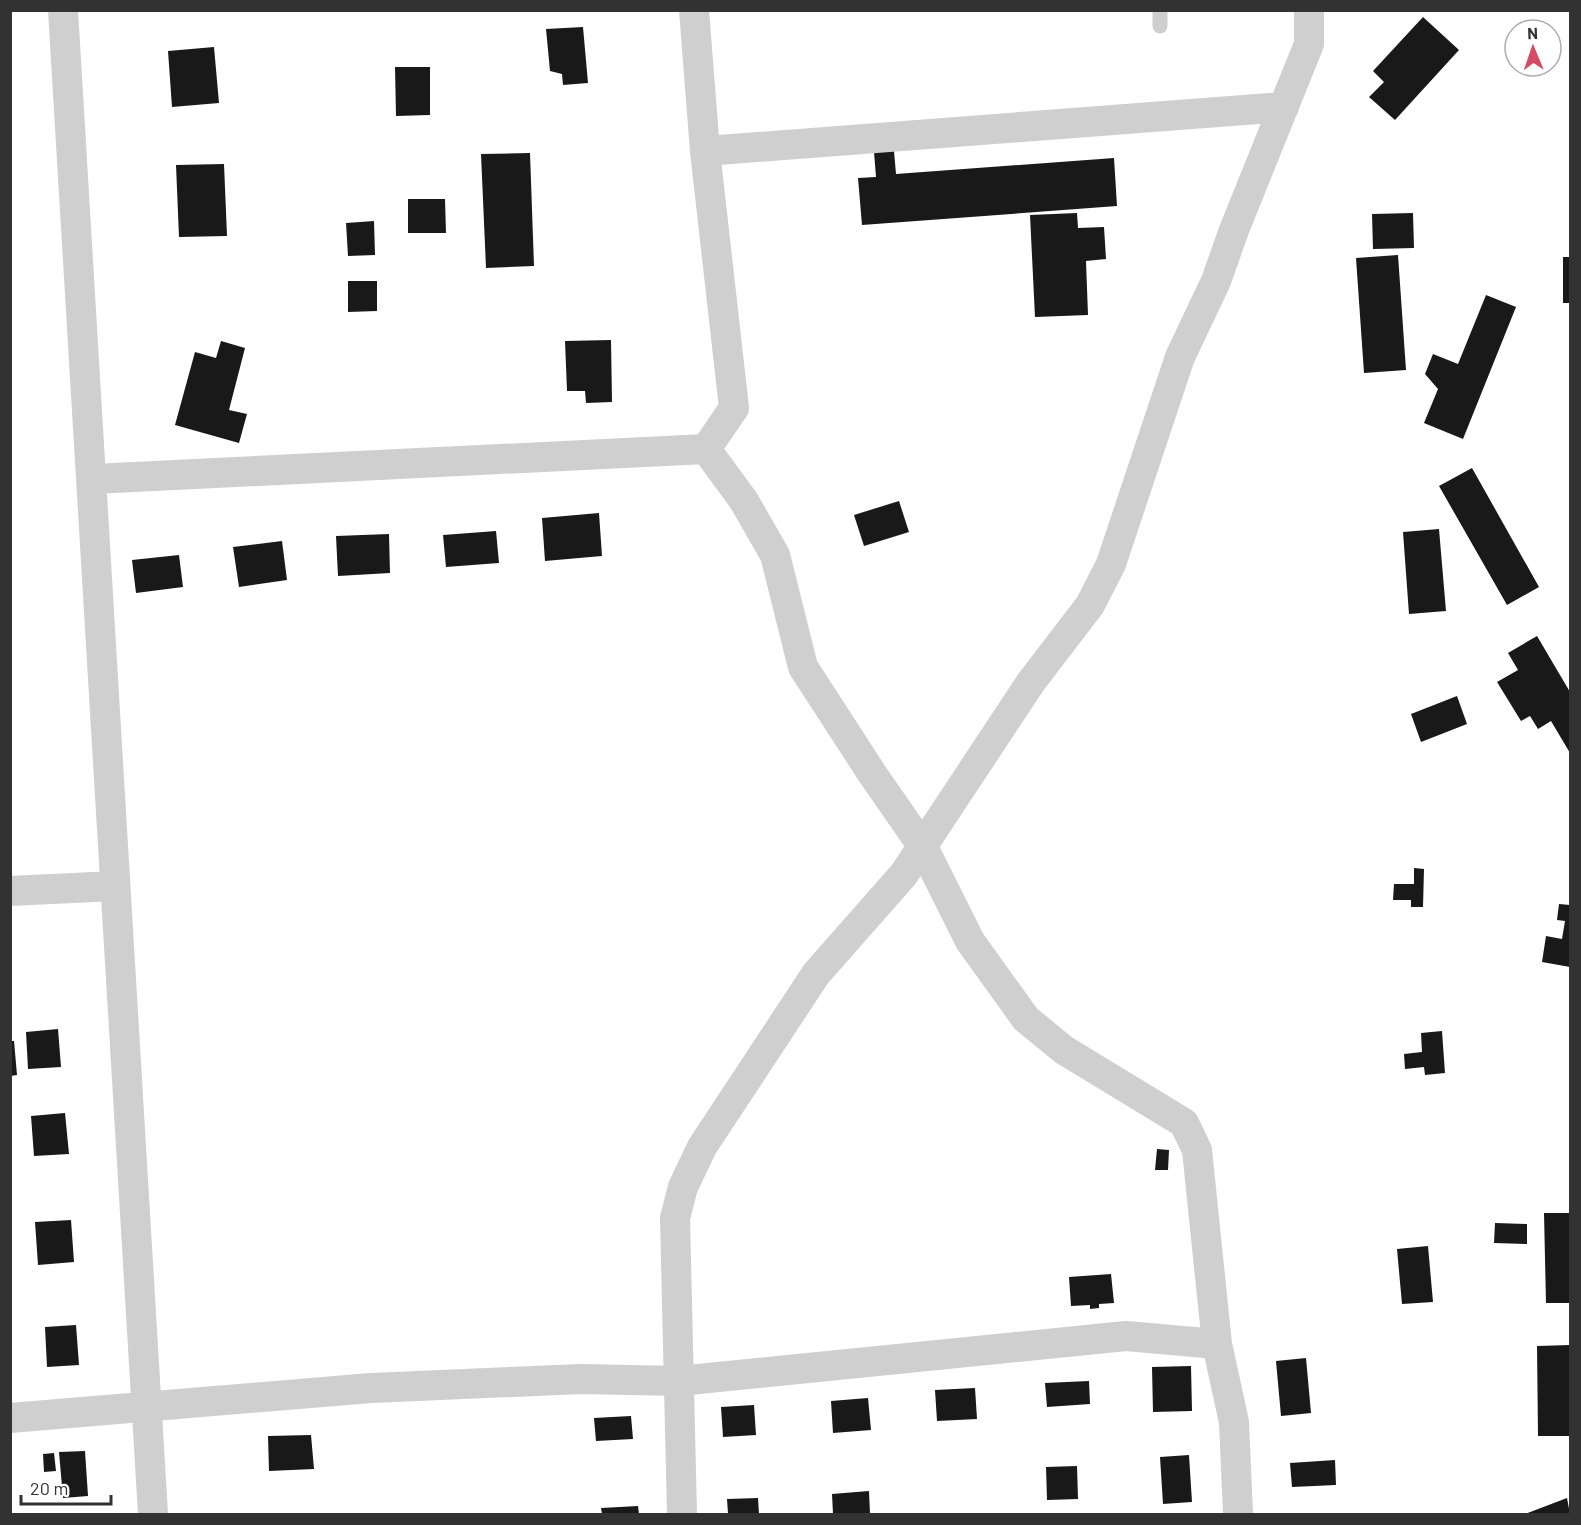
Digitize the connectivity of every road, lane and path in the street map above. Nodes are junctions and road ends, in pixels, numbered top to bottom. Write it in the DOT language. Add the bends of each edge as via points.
graph roads {
  1 [pos="63,10"];
  2 [pos="694,10"];
  3 [pos="1309,10"];
  4 [pos="1284,107"];
  5 [pos="705,151"];
  6 [pos="706,449"];
  7 [pos="93,479"];
  8 [pos="923,847"];
  9 [pos="115,886"];
  10 [pos="10,891"];
  11 [pos="1217,1344"];
  12 [pos="679,1382"];
  13 [pos="147,1406"];
  14 [pos="10,1419"];
  15 [pos="153,1515"];
  16 [pos="682,1515"];
  17 [pos="1238,1515"];
  1 -- 7 [label="street"];
  2 -- 5 [label="street"];
  3 -- 4 [label="street" via="1309,44"];
  4 -- 5 [label="street"];
  4 -- 8 [label="street" via="1216,281 1180,357 1111,564 1090,605 1031,682"];
  5 -- 6 [label="street" via="734,408"];
  6 -- 7 [label="street"];
  6 -- 8 [label="street" via="744,501 775,555 803,667"];
  7 -- 9 [label="street"];
  8 -- 11 [label="street" via="970,940 1026,1019 1064,1050 1184,1123 1197,1150"];
  8 -- 12 [label="street" via="816,974 702,1147 683,1187 675,1218"];
  9 -- 10 [label="street"];
  9 -- 13 [label="street"];
  11 -- 12 [label="street" via="1126,1336"];
  11 -- 17 [label="street" via="1234,1422"];
  12 -- 13 [label="street" via="581,1379 382,1387"];
  12 -- 16 [label="street"];
  13 -- 14 [label="street"];
  13 -- 15 [label="street"];
}
